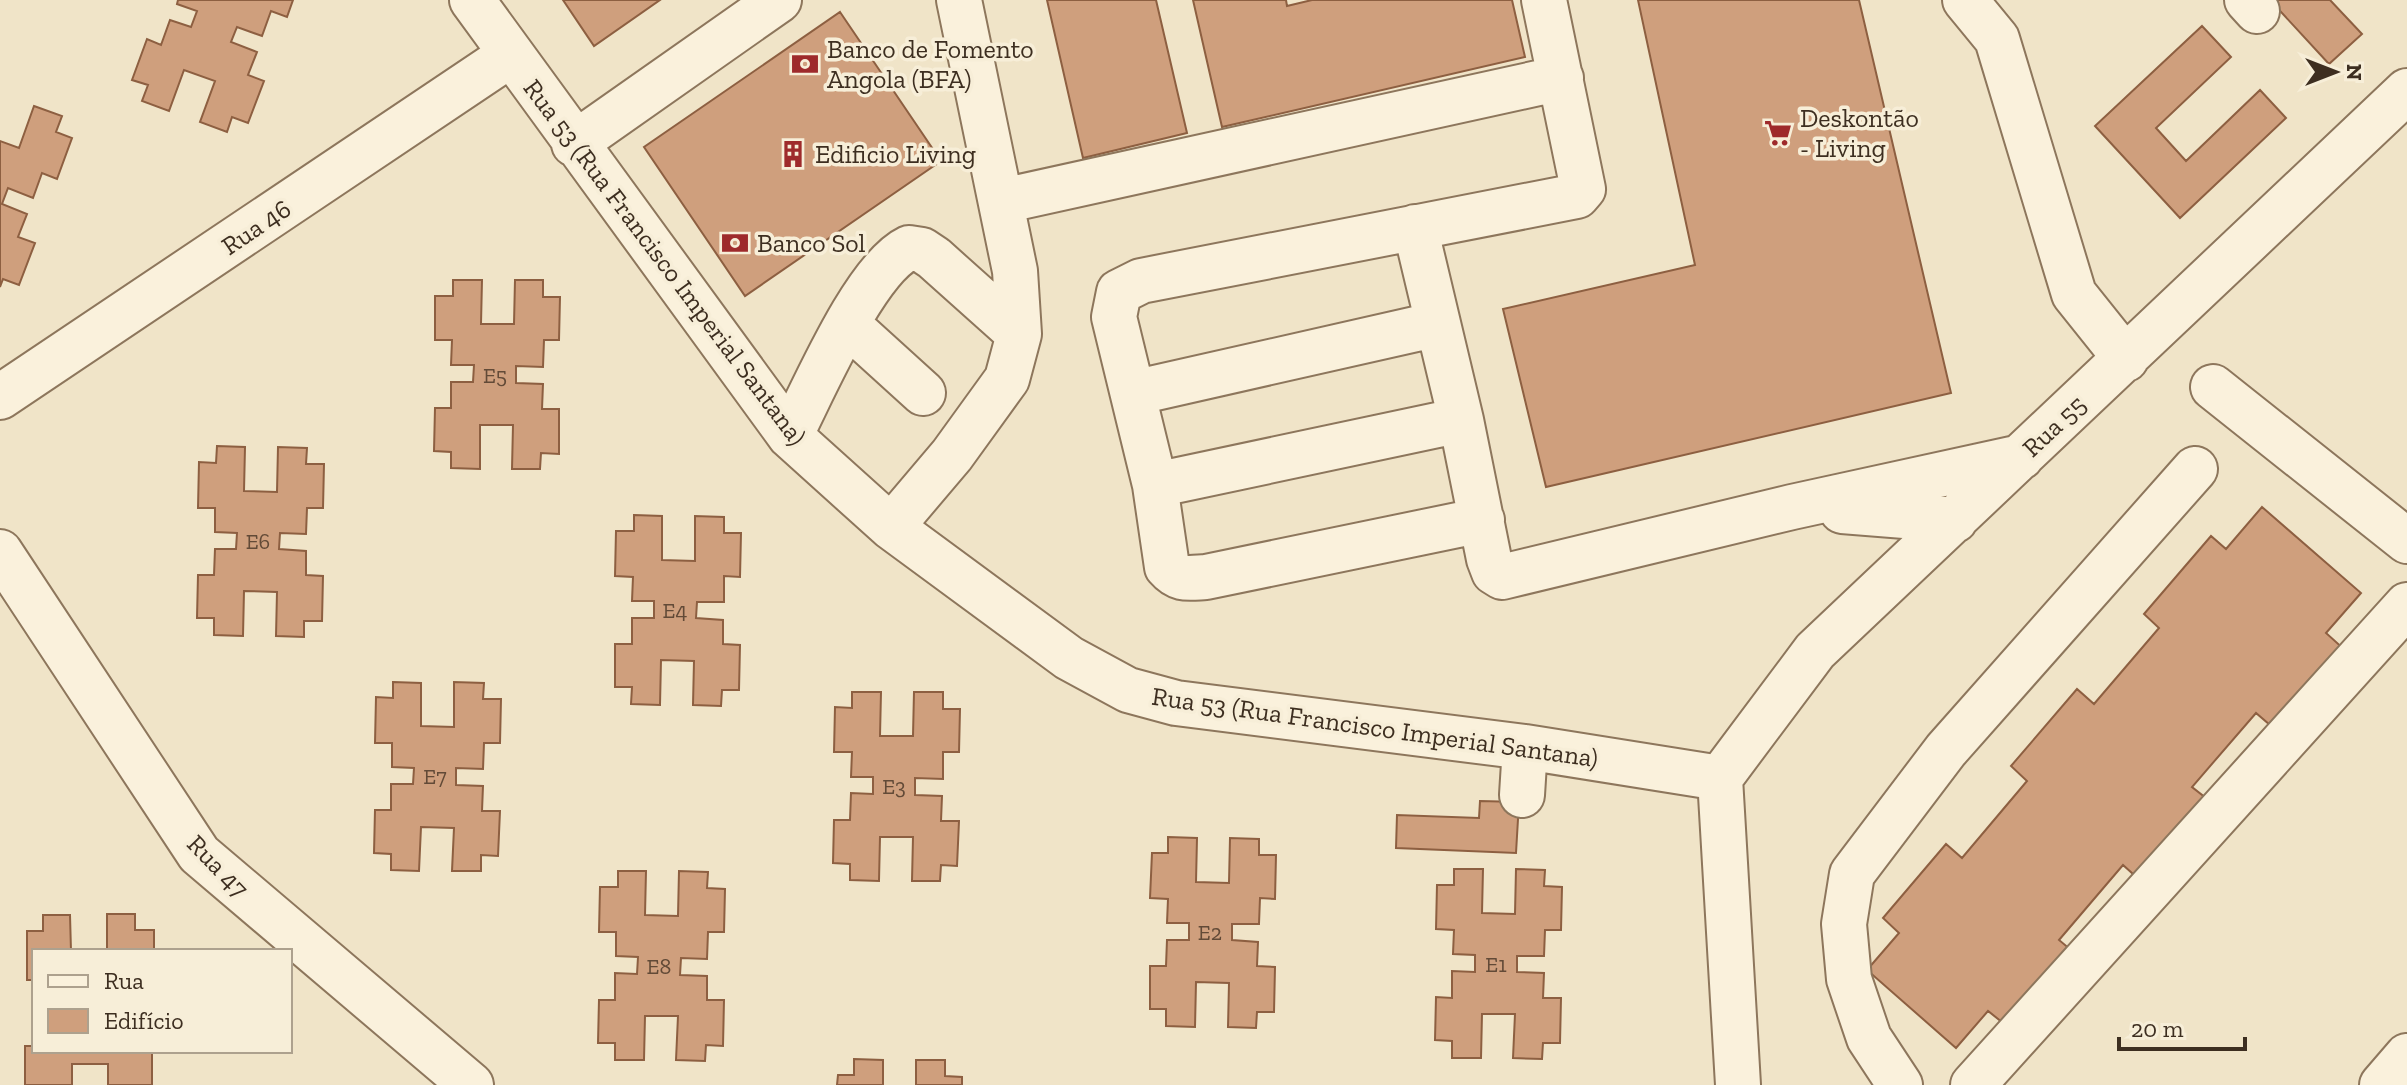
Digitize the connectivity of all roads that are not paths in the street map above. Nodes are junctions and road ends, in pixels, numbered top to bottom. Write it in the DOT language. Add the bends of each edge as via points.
graph roads {
  1 [pos="472,0"];
  2 [pos="779,0"];
  3 [pos="959,0"];
  4 [pos="1544,0"];
  5 [pos="1965,0"];
  6 [pos="510,55"];
  7 [pos="1561,78"];
  8 [pos="2407,91"];
  9 [pos="574,144"];
  10 [pos="1002,201"];
  11 [pos="1415,227"];
  12 [pos="847,324"];
  13 [pos="1438,324"];
  14 [pos="1019,334"];
  15 [pos="2126,359"];
  16 [pos="2213,387"];
  17 [pos="923,393"];
  18 [pos="1133,393"];
  19 [pos="0,397"];
  20 [pos="1461,420"];
  21 [pos="790,436"];
  22 [pos="2021,457"];
  23 [pos="2195,469"];
  24 [pos="1155,485"];
  25 [pos="1792,507"];
  26 [pos="1482,520"];
  27 [pos="1955,520"];
  28 [pos="891,527"];
  29 [pos="2407,541"];
  30 [pos="0,552"];
  31 [pos="2407,605"];
  32 [pos="1525,747"];
  33 [pos="1720,778"];
  34 [pos="1522,795"];
  35 [pos="2407,1056"];
  36 [pos="471,1085"];
  37 [pos="1738,1085"];
  38 [pos="1900,1085"];
  39 [pos="1973,1085"];
  40 [pos="2382,1085"];
  1 -- 6 [label="street, Rua 53 (Rua Francisco Imperial Santana)"];
  2 -- 9 [label="street"];
  3 -- 10 [label="street"];
  4 -- 7 [label="street"];
  5 -- 15 [label="street" via="1997,39 2074,294"];
  6 -- 9 [label="street, Rua 53 (Rua Francisco Imperial Santana)"];
  6 -- 19 [label="street, Rua 46"];
  7 -- 10 [label="street"];
  7 -- 11 [label="street" via="1583,189 1577,196"];
  8 -- 15 [label="street, Rua 55"];
  9 -- 21 [label="street, Rua 53 (Rua Francisco Imperial Santana)"];
  10 -- 14 [label="street" via="1015,271"];
  11 -- 13 [label="street"];
  11 -- 18 [label="street" via="1141,281 1119,292 1114,317"];
  12 -- 14 [label="street" via="886,263 909,248 934,258"];
  12 -- 17 [label="street"];
  12 -- 21 [label="street"];
  13 -- 18 [label="street"];
  13 -- 20 [label="street"];
  14 -- 28 [label="street" via="1007,379"];
  15 -- 22 [label="street, Rua 55"];
  16 -- 29 [label="street"];
  18 -- 24 [label="street"];
  20 -- 24 [label="street"];
  20 -- 26 [label="street"];
  21 -- 28 [label="street, Rua 53 (Rua Francisco Imperial Santana)"];
  22 -- 25 [label="street"];
  22 -- 27 [label="street, Rua 55"];
  23 -- 38 [label="street" via="1946,750 1852,874 1844,924 1849,979 1869,1038"];
  24 -- 26 [label="street" via="1167,567 1181,579"];
  25 -- 26 [label="street" via="1502,577 1489,559"];
  25 -- 27 [label="street"];
  27 -- 33 [label="street, Rua 55" via="1815,651"];
  28 -- 32 [label="street, Rua 53 (Rua Francisco Imperial Santana)" via="1069,658 1128,690 1240,713"];
  30 -- 36 [label="street, Rua 47" via="199,854"];
  31 -- 39 [label="street"];
  32 -- 33 [label="street, Rua 53 (Rua Francisco Imperial Santana)"];
  32 -- 34 [label="street"];
  33 -- 37 [label="street"];
  35 -- 40 [label="street"];
}
